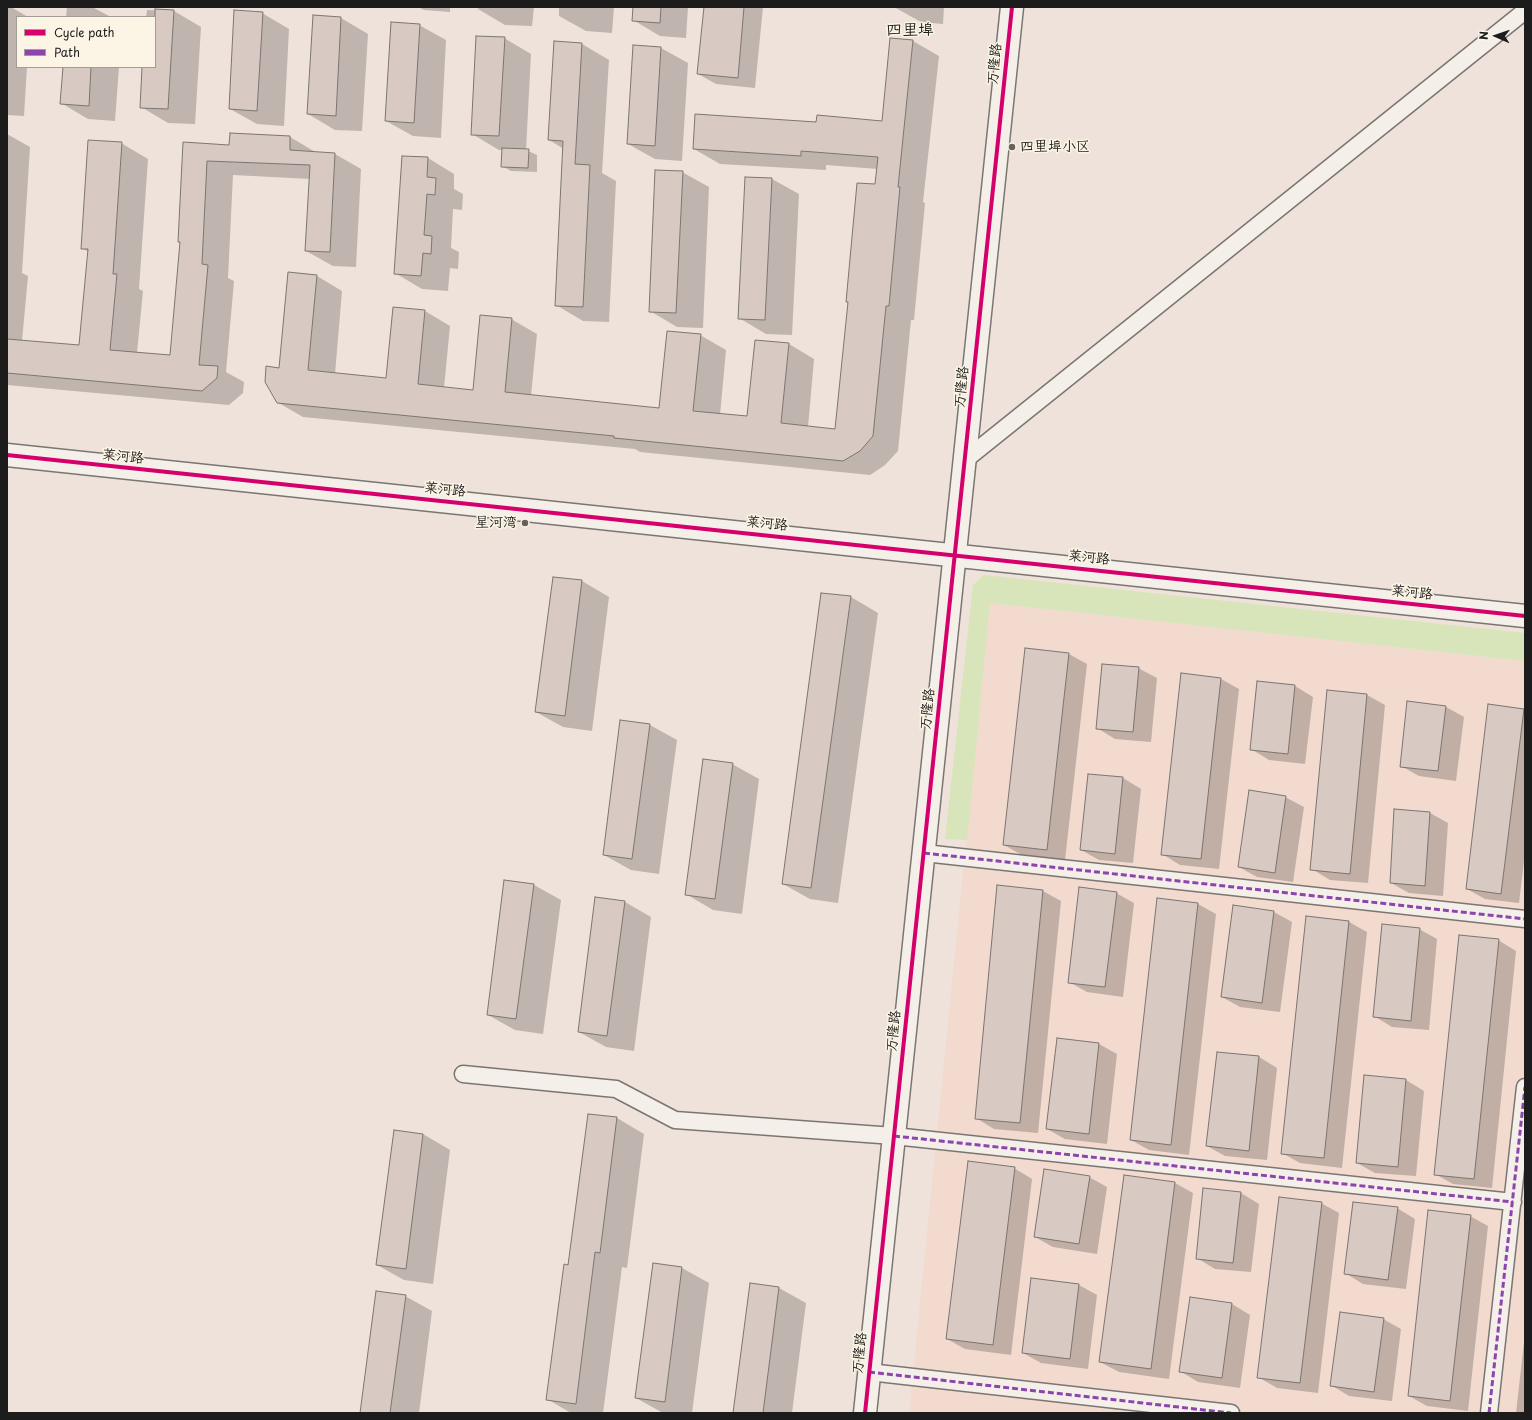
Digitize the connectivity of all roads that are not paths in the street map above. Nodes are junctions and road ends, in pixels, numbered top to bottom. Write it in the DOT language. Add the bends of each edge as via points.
graph roads {
  1 [pos="1012,7"];
  2 [pos="1525,11"];
  3 [pos="7,456"];
  4 [pos="965,460"];
  5 [pos="955,555"];
  6 [pos="1525,616"];
  7 [pos="924,854"];
  8 [pos="1525,919"];
  9 [pos="463,1074"];
  10 [pos="1525,1088"];
  11 [pos="894,1136"];
  12 [pos="1512,1202"];
  13 [pos="869,1372"];
  14 [pos="865,1413"];
  15 [pos="1231,1413"];
  16 [pos="1489,1413"];
  1 -- 4 [label="street, 万隆路"];
  2 -- 4 [label="street"];
  3 -- 5 [label="street, 莱河路"];
  4 -- 5 [label="street, 万隆路"];
  5 -- 6 [label="street, 莱河路"];
  5 -- 7 [label="street, 万隆路"];
  7 -- 8 [label="street"];
  7 -- 11 [label="street, 万隆路"];
  9 -- 11 [label="street" via="616,1089 675,1120"];
  10 -- 12 [label="street"];
  11 -- 12 [label="street"];
  11 -- 13 [label="street, 万隆路"];
  12 -- 16 [label="street"];
  13 -- 14 [label="street, 万隆路"];
  13 -- 15 [label="street"];
}
